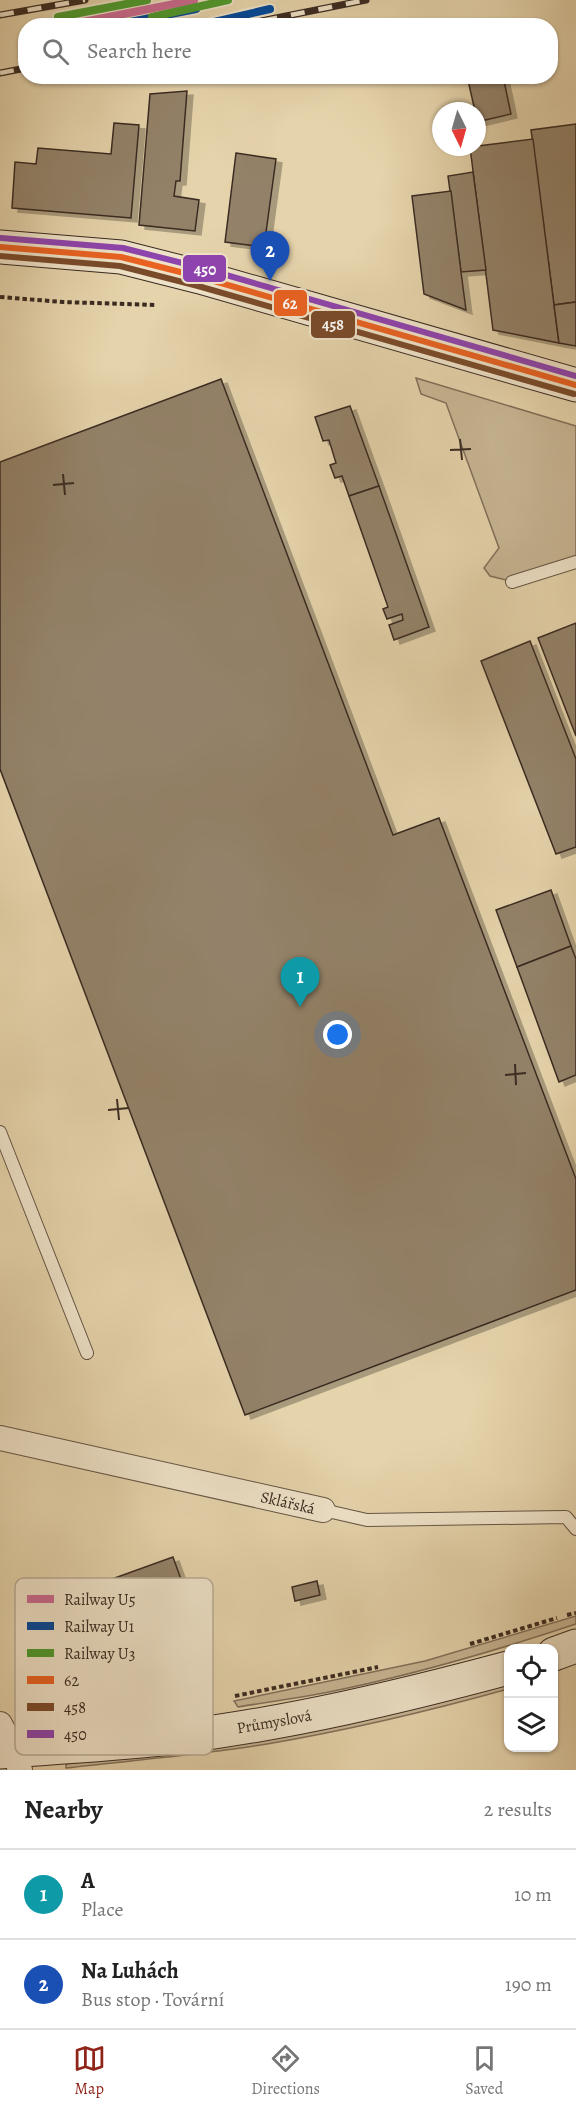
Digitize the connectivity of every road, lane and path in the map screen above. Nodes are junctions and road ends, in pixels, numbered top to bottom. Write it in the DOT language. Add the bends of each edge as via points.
graph roads {
  1 [pos="0,247"];
  2 [pos="0,297"];
  3 [pos="155,305"];
  4 [pos="576,385"];
  5 [pos="576,562"];
  6 [pos="512,582"];
  7 [pos="0,1132"];
  8 [pos="87,1353"];
  9 [pos="0,1438"];
  10 [pos="322,1510"];
  11 [pos="576,1529"];
  12 [pos="576,1613"];
  13 [pos="576,1646"];
  14 [pos="463,1647"];
  15 [pos="558,1653"];
  16 [pos="383,1666"];
  17 [pos="504,1669"];
  18 [pos="229,1697"];
  19 [pos="213,1732"];
  1 -- 4 [label="street" via="121,257"];
  2 -- 3 [label="path"];
  5 -- 6 [label="lane"];
  7 -- 8 [label="lane"];
  9 -- 10 [label="street, Sklářská"];
  10 -- 11 [label="lane, Sklářská" via="368,1520 566,1517"];
  12 -- 14 [label="path"];
  13 -- 15 [label="street"];
  16 -- 18 [label="path"];
  17 -- 19 [label="street, Průmyslová" via="405,1696"];
}
